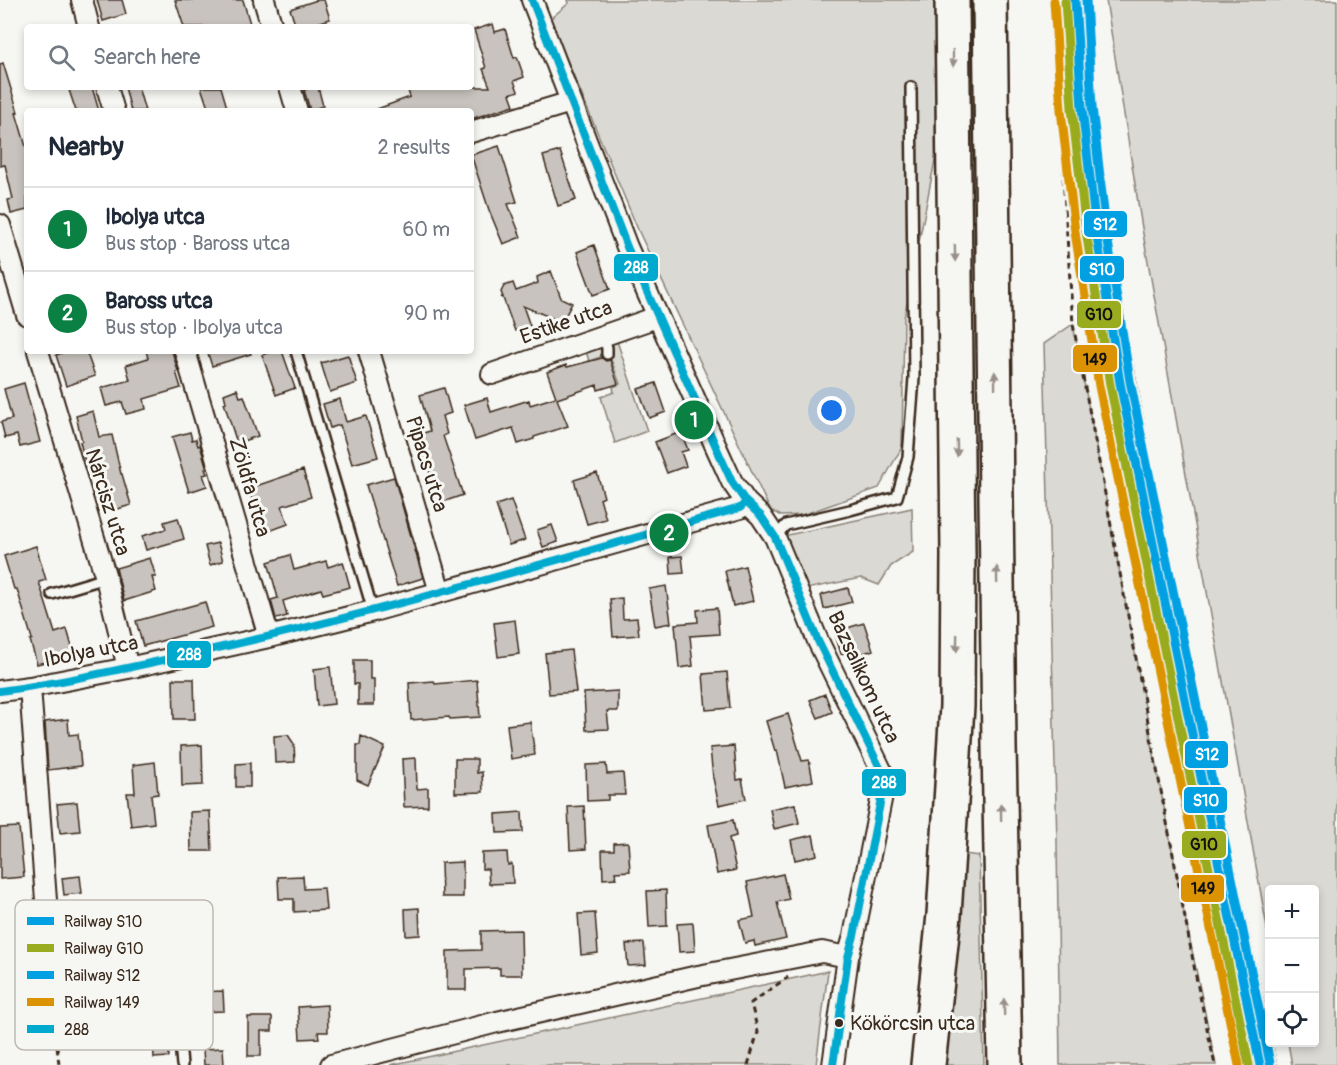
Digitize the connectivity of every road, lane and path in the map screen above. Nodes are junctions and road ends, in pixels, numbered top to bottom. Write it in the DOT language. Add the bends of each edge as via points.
graph roads {
  1 [pos="82,0"];
  2 [pos="264,0"];
  3 [pos="532,0"];
  4 [pos="952,0"];
  5 [pos="990,0"];
  6 [pos="1051,0"];
  7 [pos="89,24"];
  8 [pos="271,24"];
  9 [pos="911,87"];
  10 [pos="108,90"];
  11 [pos="291,90"];
  12 [pos="571,102"];
  13 [pos="113,108"];
  14 [pos="296,108"];
  15 [pos="474,131"];
  16 [pos="0,225"];
  17 [pos="24,305"];
  18 [pos="657,316"];
  19 [pos="603,334"];
  20 [pos="39,354"];
  21 [pos="186,354"];
  22 [pos="297,354"];
  23 [pos="370,354"];
  24 [pos="607,354"];
  25 [pos="492,374"];
  26 [pos="746,502"];
  27 [pos="775,537"];
  28 [pos="105,578"];
  29 [pos="440,592"];
  30 [pos="52,594"];
  31 [pos="373,611"];
  32 [pos="269,638"];
  33 [pos="128,668"];
  34 [pos="30,687"];
  35 [pos="0,692"];
  36 [pos="46,900"];
  37 [pos="822,952"];
  38 [pos="848,957"];
  39 [pos="58,1050"];
  40 [pos="181,1050"];
  41 [pos="59,1065"];
  42 [pos="182,1065"];
  43 [pos="331,1065"];
  44 [pos="748,1065"];
  45 [pos="833,1065"];
  46 [pos="928,1065"];
  47 [pos="1005,1065"];
  48 [pos="1215,1065"];
  1 -- 7 [label="street"];
  2 -- 8 [label="street"];
  3 -- 12 [label="street, Bazsalikom utca"];
  4 -- 46 [label="highway, one-way" via="957,706 944,915"];
  47 -- 5 [label="highway, one-way"];
  6 -- 48 [label="path" via="1073,324"];
  9 -- 27 [label="lane" via="914,378 908,458 897,497 786,525"];
  10 -- 13 [label="street"];
  11 -- 14 [label="street"];
  12 -- 15 [label="street"];
  12 -- 18 [label="street, Bazsalikom utca"];
  16 -- 17 [label="street"];
  18 -- 19 [label="street, Estike utca"];
  18 -- 26 [label="street, Bazsalikom utca" via="732,482"];
  19 -- 24 [label="lane"];
  19 -- 25 [label="street, Estike utca"];
  20 -- 28 [label="street, Nárcisz utca"];
  21 -- 32 [label="street, Zöldfa utca"];
  22 -- 31 [label="lane"];
  23 -- 29 [label="street, Pipacs utca"];
  26 -- 27 [label="street, Bazsalikom utca"];
  26 -- 29 [label="street, Ibolya utca" via="740,508"];
  27 -- 38 [label="street, Bazsalikom utca" via="884,783"];
  28 -- 30 [label="lane"];
  28 -- 33 [label="street, Nárcisz utca"];
  29 -- 31 [label="street, Ibolya utca"];
  31 -- 32 [label="street, Ibolya utca"];
  32 -- 33 [label="street, Ibolya utca"];
  33 -- 34 [label="street, Ibolya utca"];
  34 -- 35 [label="street, Ibolya utca"];
  34 -- 36 [label="street"];
  37 -- 38 [label="street"];
  37 -- 43 [label="street" via="698,976"];
  37 -- 44 [label="path" via="752,1004 758,1032"];
  38 -- 45 [label="street, Bazsalikom utca"];
  39 -- 41 [label="path"];
  40 -- 42 [label="lane"];
}
